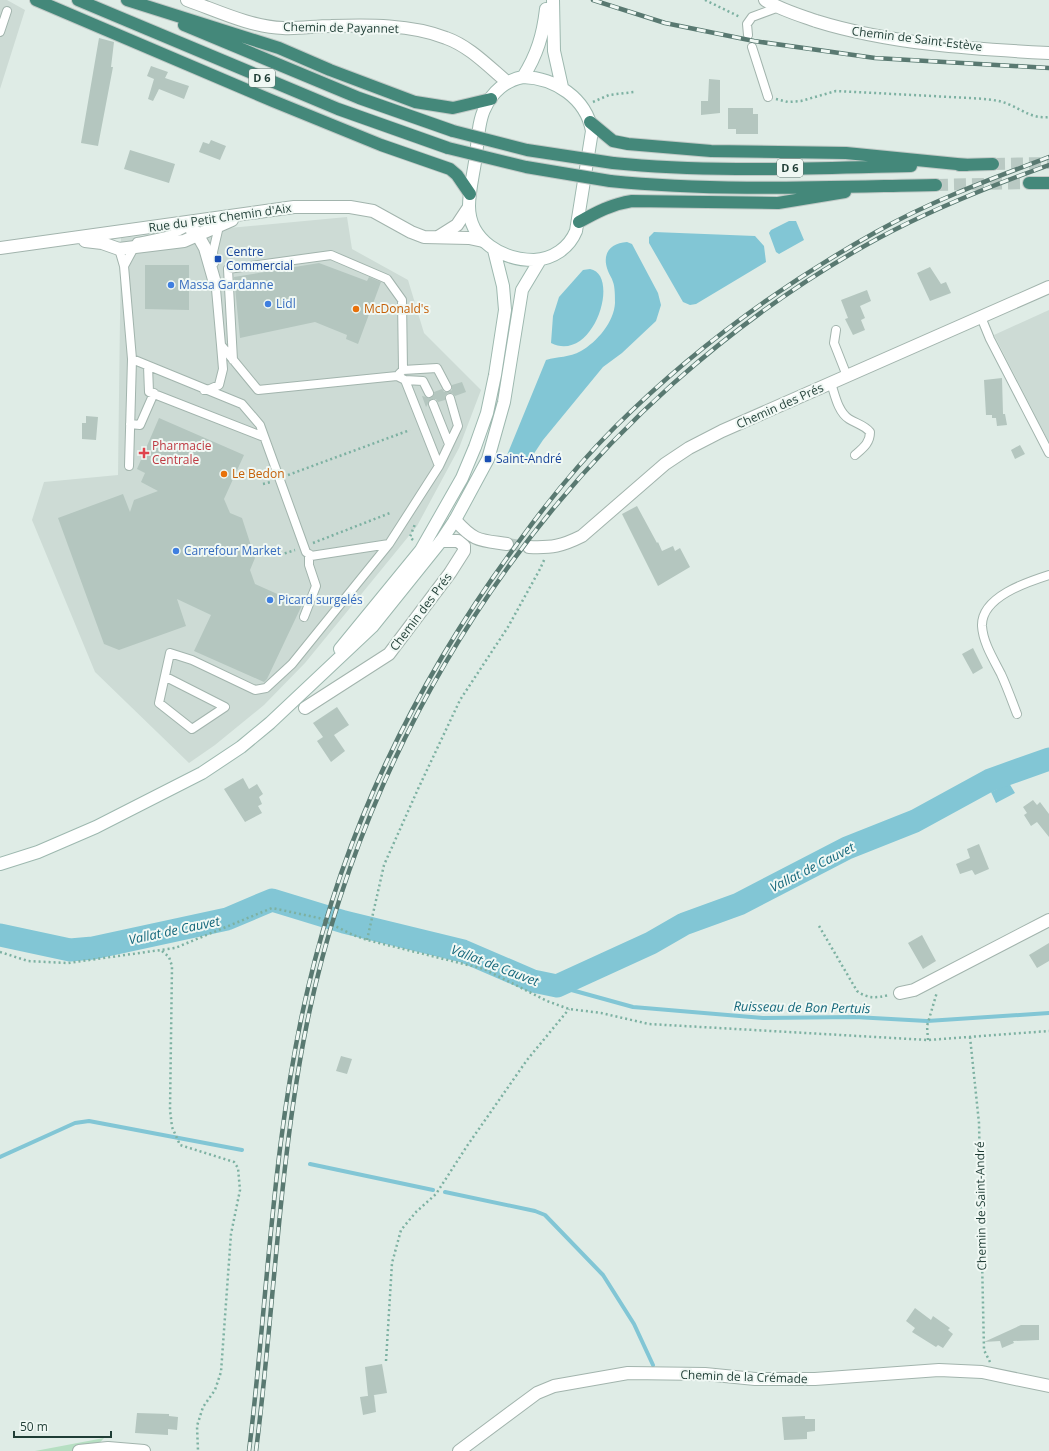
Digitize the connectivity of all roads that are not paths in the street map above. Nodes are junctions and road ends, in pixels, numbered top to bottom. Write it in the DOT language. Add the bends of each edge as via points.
graph roads {
  1 [pos="36,0"];
  2 [pos="78,0"];
  3 [pos="123,0"];
  4 [pos="127,0"];
  5 [pos="188,0"];
  6 [pos="548,0"];
  7 [pos="553,0"];
  8 [pos="766,0"];
  9 [pos="779,7"];
  10 [pos="6,10"];
  11 [pos="0,32"];
  12 [pos="748,35"];
  13 [pos="752,46"];
  14 [pos="1049,53"];
  15 [pos="523,77"];
  16 [pos="507,82"];
  17 [pos="562,88"];
  18 [pos="768,97"];
  19 [pos="491,99"];
  20 [pos="590,122"];
  21 [pos="993,164"];
  22 [pos="967,165"];
  23 [pos="1049,183"];
  24 [pos="1029,184"];
  25 [pos="936,185"];
  26 [pos="885,186"];
  27 [pos="470,194"];
  28 [pos="469,207"];
  29 [pos="246,214"];
  30 [pos="194,222"];
  31 [pos="579,222"];
  32 [pos="157,226"];
  33 [pos="219,226"];
  34 [pos="184,230"];
  35 [pos="198,235"];
  36 [pos="435,238"];
  37 [pos="63,239"];
  38 [pos="483,241"];
  39 [pos="0,248"];
  40 [pos="134,248"];
  41 [pos="119,250"];
  42 [pos="494,250"];
  43 [pos="540,260"];
  44 [pos="124,266"];
  45 [pos="215,283"];
  46 [pos="1049,287"];
  47 [pos="981,317"];
  48 [pos="836,330"];
  49 [pos="221,345"];
  50 [pos="132,359"];
  51 [pos="233,360"];
  52 [pos="148,366"];
  53 [pos="404,370"];
  54 [pos="397,376"];
  55 [pos="847,376"];
  56 [pos="405,380"];
  57 [pos="831,383"];
  58 [pos="447,387"];
  59 [pos="204,390"];
  60 [pos="429,393"];
  61 [pos="154,394"];
  62 [pos="450,398"];
  63 [pos="433,404"];
  64 [pos="130,424"];
  65 [pos="264,437"];
  66 [pos="449,444"];
  67 [pos="1049,453"];
  68 [pos="855,455"];
  69 [pos="129,466"];
  70 [pos="439,466"];
  71 [pos="455,520"];
  72 [pos="441,541"];
  73 [pos="389,544"];
  74 [pos="507,544"];
  75 [pos="530,547"];
  76 [pos="306,551"];
  77 [pos="1049,575"];
  78 [pos="304,617"];
  79 [pos="166,677"];
  80 [pos="310,686"];
  81 [pos="305,708"];
  82 [pos="1017,714"];
  83 [pos="0,864"];
  84 [pos="1049,920"];
  85 [pos="900,994"];
  86 [pos="1049,1386"];
  87 [pos="79,1451"];
  88 [pos="144,1451"];
  89 [pos="459,1451"];
  1 -- 27 [label="highway" via="287,107 381,145 450,169"];
  2 -- 26 [label="highway, D 6, bridge" via="338,109 448,148 526,167 610,181 664,186"];
  3 -- 22 [label="highway, D 6, bridge" via="359,98 453,131 527,150 613,164 715,170"];
  4 -- 19 [label="highway" via="279,48 415,102 453,108"];
  5 -- 16 [label="street, Chemin de Payannet" via="272,27 374,26 435,34 466,48"];
  6 -- 15 [label="street" via="541,40 533,62"];
  7 -- 17 [label="street" via="554,51"];
  8 -- 9 [label="street, Chemin de Saint-Estève"];
  9 -- 12 [label="lane" via="752,17 747,24"];
  9 -- 14 [label="street, Chemin de Saint-Estève" via="867,35"];
  10 -- 11 [label="lane"];
  13 -- 18 [label="lane"];
  15 -- 16 [label="street"];
  15 -- 17 [label="street" via="543,79"];
  16 -- 19 [label="street"];
  17 -- 20 [label="street" via="582,109"];
  19 -- 27 [label="street" via="482,116"];
  20 -- 22 [label="highway" via="613,141 628,144 711,151 846,153"];
  20 -- 31 [label="street" via="592,131"];
  21 -- 22 [label="highway, D 6"];
  23 -- 24 [label="highway"];
  25 -- 26 [label="highway, D 6"];
  26 -- 31 [label="highway" via="778,203 632,201 600,210"];
  27 -- 28 [label="street"];
  28 -- 36 [label="street" via="453,229"];
  28 -- 38 [label="street" via="472,222"];
  29 -- 30 [label="street, Rue du Petit Chemin d'Aix"];
  29 -- 33 [label="street"];
  29 -- 36 [label="street, Rue du Petit Chemin d'Aix" via="294,207 350,207 373,212 411,232"];
  30 -- 32 [label="street, Rue du Petit Chemin d'Aix"];
  30 -- 34 [label="lane"];
  31 -- 43 [label="street" via="573,240 567,246 560,252"];
  32 -- 34 [label="street"];
  32 -- 37 [label="street, Rue du Petit Chemin d'Aix"];
  33 -- 35 [label="street"];
  33 -- 45 [label="lane" via="213,252"];
  34 -- 35 [label="street" via="196,232"];
  34 -- 40 [label="lane" via="137,242"];
  35 -- 40 [label="street" via="184,241"];
  35 -- 45 [label="street" via="205,248"];
  36 -- 38 [label="street, Rue du Petit Chemin d'Aix" via="469,238"];
  37 -- 39 [label="street, Rue du Petit Chemin d'Aix"];
  37 -- 41 [label="street" via="102,243"];
  38 -- 42 [label="street"];
  40 -- 41 [label="street"];
  40 -- 44 [label="lane"];
  41 -- 44 [label="lane"];
  42 -- 43 [label="street" via="514,258"];
  42 -- 80 [label="street" via="503,286 505,310 487,413 462,478 422,550"];
  43 -- 71 [label="street" via="522,290 506,395 488,459"];
  44 -- 50 [label="lane"];
  45 -- 49 [label="lane"];
  46 -- 47 [label="street, Chemin des Prés"];
  47 -- 55 [label="street, Chemin des Prés"];
  47 -- 67 [label="lane"];
  48 -- 55 [label="lane" via="834,342"];
  49 -- 51 [label="lane"];
  49 -- 59 [label="lane" via="223,369 220,385"];
  50 -- 52 [label="lane"];
  50 -- 64 [label="lane"];
  51 -- 53 [label="lane" via="228,269 331,255 387,279 402,300"];
  51 -- 54 [label="lane" via="258,390"];
  52 -- 59 [label="lane"];
  52 -- 61 [label="lane" via="149,392"];
  53 -- 54 [label="lane"];
  53 -- 58 [label="lane" via="437,368"];
  54 -- 56 [label="lane"];
  55 -- 57 [label="street, Chemin des Prés"];
  56 -- 60 [label="lane" via="423,381"];
  56 -- 70 [label="lane"];
  57 -- 68 [label="lane" via="843,414 865,426 870,432 870,439"];
  57 -- 75 [label="street, Chemin des Prés" via="689,448 665,464 582,536 566,544 545,548"];
  59 -- 65 [label="lane" via="242,404 260,425"];
  61 -- 64 [label="lane" via="140,425"];
  61 -- 65 [label="lane"];
  62 -- 66 [label="lane" via="458,426"];
  63 -- 66 [label="lane"];
  64 -- 69 [label="lane"];
  65 -- 76 [label="lane"];
  66 -- 70 [label="lane"];
  70 -- 73 [label="lane"];
  71 -- 72 [label="street"];
  71 -- 74 [label="street" via="469,535 477,539"];
  72 -- 80 [label="street" via="372,627"];
  72 -- 81 [label="street, Chemin des Prés" via="458,541 464,546 464,551 450,574 389,654"];
  73 -- 76 [label="lane" via="311,556"];
  73 -- 79 [label="lane" via="292,664 266,688 255,690 192,660 170,653"];
  76 -- 78 [label="lane" via="316,586"];
  77 -- 82 [label="lane" via="997,599 986,610 982,625 985,639"];
  79 -- 79 [label="lane" via="172,680 226,707 192,729 158,703"];
  80 -- 83 [label="street" via="270,723 202,773 96,827 38,852"];
  84 -- 85 [label="street" via="914,990"];
  86 -- 89 [label="street, Chemin de la Crémade" via="982,1372 939,1370 808,1379 628,1373 554,1386 537,1392"];
  87 -- 88 [label="street" via="108,1448"];
}
